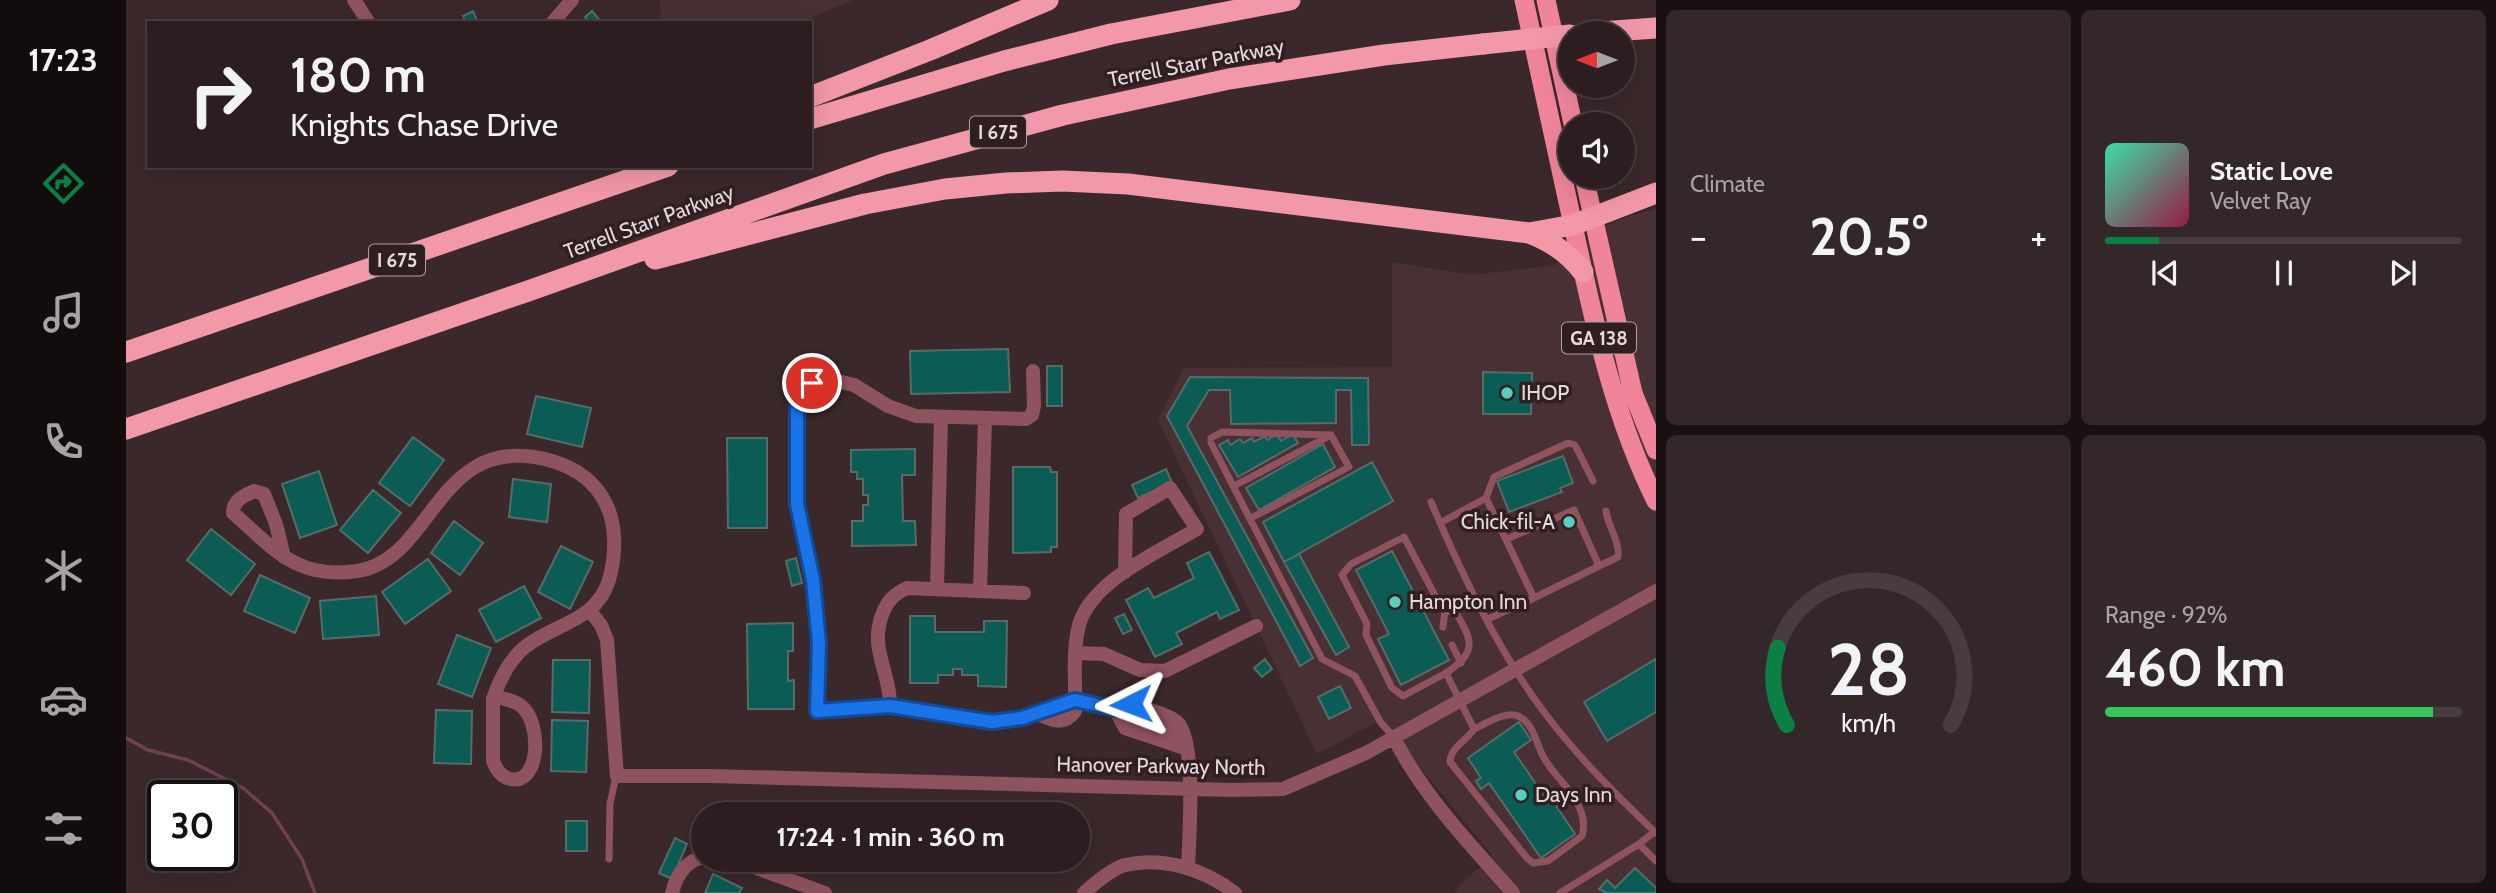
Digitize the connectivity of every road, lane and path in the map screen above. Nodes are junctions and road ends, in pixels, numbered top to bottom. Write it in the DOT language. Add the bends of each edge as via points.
graph roads {
  1 [pos="354,0"];
  2 [pos="572,0"];
  3 [pos="1048,0"];
  4 [pos="1290,0"];
  5 [pos="1524,0"];
  6 [pos="1546,0"];
  7 [pos="368,21"];
  8 [pos="554,21"];
  9 [pos="1656,28"];
  10 [pos="1635,29"];
  11 [pos="1558,36"];
  12 [pos="812,96"];
  13 [pos="1570,112"];
  14 [pos="812,118"];
  15 [pos="622,168"];
  16 [pos="662,168"];
  17 [pos="1584,189"];
  18 [pos="1656,193"];
  19 [pos="1583,221"];
  20 [pos="491,226"];
  21 [pos="1529,233"];
  22 [pos="1583,272"];
  23 [pos="531,290"];
  24 [pos="126,352"];
  25 [pos="1033,371"];
  26 [pos="941,417"];
  27 [pos="985,418"];
  28 [pos="126,429"];
  29 [pos="1331,435"];
  30 [pos="1656,450"];
  31 [pos="1589,483"];
  32 [pos="1234,486"];
  33 [pos="1486,498"];
  34 [pos="1656,501"];
  35 [pos="1431,502"];
  36 [pos="1602,513"];
  37 [pos="1251,518"];
  38 [pos="1440,523"];
  39 [pos="1507,539"];
  40 [pos="285,557"];
  41 [pos="1599,566"];
  42 [pos="1125,572"];
  43 [pos="937,589"];
  44 [pos="980,591"];
  45 [pos="1656,592"];
  46 [pos="1024,593"];
  47 [pos="1534,598"];
  48 [pos="1445,610"];
  49 [pos="590,611"];
  50 [pos="1488,619"];
  51 [pos="1256,626"];
  52 [pos="1443,627"];
  53 [pos="1452,645"];
  54 [pos="1076,653"];
  55 [pos="1461,663"];
  56 [pos="1515,670"];
  57 [pos="1446,673"];
  58 [pos="494,696"];
  59 [pos="1075,700"];
  60 [pos="1461,700"];
  61 [pos="890,706"];
  62 [pos="1115,709"];
  63 [pos="1474,729"];
  64 [pos="1394,738"];
  65 [pos="1187,748"];
  66 [pos="617,776"];
  67 [pos="1191,789"];
  68 [pos="1655,832"];
  69 [pos="1639,844"];
  70 [pos="609,859"];
  71 [pos="691,861"];
  72 [pos="1656,861"];
  73 [pos="1188,868"];
  74 [pos="768,872"];
  75 [pos="1564,892"];
  76 [pos="672,893"];
  77 [pos="825,893"];
  78 [pos="1084,893"];
  79 [pos="1235,893"];
  80 [pos="1513,893"];
  1 -- 7 [label="street"];
  2 -- 8 [label="street"];
  3 -- 12 [label="highway"];
  4 -- 14 [label="highway, Terrell Starr Parkway" via="1058,48"];
  5 -- 19 [label="highway, GA 138"];
  6 -- 13 [label="highway"];
  9 -- 10 [label="highway"];
  11 -- 23 [label="highway, Terrell Starr Parkway / I 675, bridge" via="1285,70 1063,115 884,164"];
  15 -- 20 [label="highway"];
  16 -- 20 [label="highway, I 675"];
  17 -- 19 [label="highway, GA 138"];
  18 -- 19 [label="highway"];
  19 -- 21 [label="highway"];
  19 -- 22 [label="highway, GA 138"];
  19 -- 30 [label="highway, GA 138" via="1633,393"];
  20 -- 24 [label="highway, I 675"];
  21 -- 22 [label="highway" via="1567,253"];
  21 -- 23 [label="highway" via="1128,184 1006,183 865,204"];
  22 -- 34 [label="highway, GA 138" via="1616,398"];
  23 -- 28 [label="highway, Terrell Starr Parkway / I 675"];
  25 -- 27 [label="street" via="1032,415 1026,419"];
  26 -- 27 [label="street"];
  26 -- 43 [label="street"];
  26 -- 61 [label="street" via="916,416 842,382 812,383 797,404 797,504 813,580 819,643 817,711"];
  27 -- 44 [label="street"];
  29 -- 32 [label="lane"];
  29 -- 32 [label="lane" via="1215,435 1211,443"];
  29 -- 37 [label="lane" via="1349,467"];
  31 -- 33 [label="lane" via="1576,445 1568,443 1494,477"];
  32 -- 37 [label="lane"];
  33 -- 38 [label="lane"];
  33 -- 39 [label="lane"];
  35 -- 38 [label="lane"];
  36 -- 41 [label="lane" via="1619,548 1618,557"];
  37 -- 64 [label="lane" via="1322,659 1355,676"];
  38 -- 50 [label="lane"];
  39 -- 41 [label="lane" via="1574,510"];
  39 -- 47 [label="lane"];
  40 -- 40 [label="street" via="264,494 254,491 239,498 233,513"];
  40 -- 49 [label="street" via="326,574 373,568 405,543 442,495 475,467 531,457 582,475 596,486 611,514 613,564 599,601"];
  41 -- 47 [label="lane"];
  42 -- 42 [label="street" via="1126,514 1170,488 1197,529"];
  42 -- 54 [label="street" via="1107,583 1086,608"];
  43 -- 44 [label="street"];
  43 -- 61 [label="street" via="907,588 885,606 876,640"];
  44 -- 46 [label="street"];
  45 -- 56 [label="street, Hanover Parkway North"];
  47 -- 50 [label="lane"];
  48 -- 52 [label="lane"];
  48 -- 55 [label="lane" via="1456,613 1470,636"];
  48 -- 57 [label="lane" via="1404,537 1350,564 1342,575 1392,688 1403,696"];
  49 -- 58 [label="street" via="523,648 500,678"];
  49 -- 66 [label="street" via="607,640"];
  50 -- 56 [label="lane"];
  51 -- 54 [label="street" via="1166,671 1140,670 1104,654"];
  53 -- 55 [label="lane"];
  54 -- 59 [label="street"];
  55 -- 57 [label="lane"];
  56 -- 60 [label="street, Hanover Parkway North"];
  56 -- 68 [label="lane" via="1608,787"];
  57 -- 60 [label="lane"];
  58 -- 58 [label="street" via="493,761 505,777 516,779 532,766 533,721 520,705"];
  59 -- 61 [label="street" via="992,722"];
  59 -- 62 [label="street"];
  60 -- 63 [label="lane"];
  60 -- 64 [label="street, Hanover Parkway North"];
  62 -- 65 [label="street" via="1157,719"];
  62 -- 65 [label="street" via="1125,728"];
  63 -- 63 [label="lane" via="1454,748 1450,762 1527,858 1541,864 1582,836 1584,819 1579,805 1521,717 1502,716"];
  64 -- 67 [label="street, Hanover Parkway North" via="1283,789"];
  64 -- 80 [label="street" via="1434,803"];
  65 -- 67 [label="street"];
  66 -- 67 [label="street, Hanover Parkway North"];
  66 -- 70 [label="lane" via="610,804"];
  67 -- 73 [label="street"];
  68 -- 69 [label="lane"];
  69 -- 72 [label="lane"];
  69 -- 75 [label="lane"];
  71 -- 76 [label="street" via="675,880"];
  73 -- 78 [label="street" via="1124,865"];
  73 -- 79 [label="street" via="1207,874"];
  74 -- 77 [label="street"];
}
